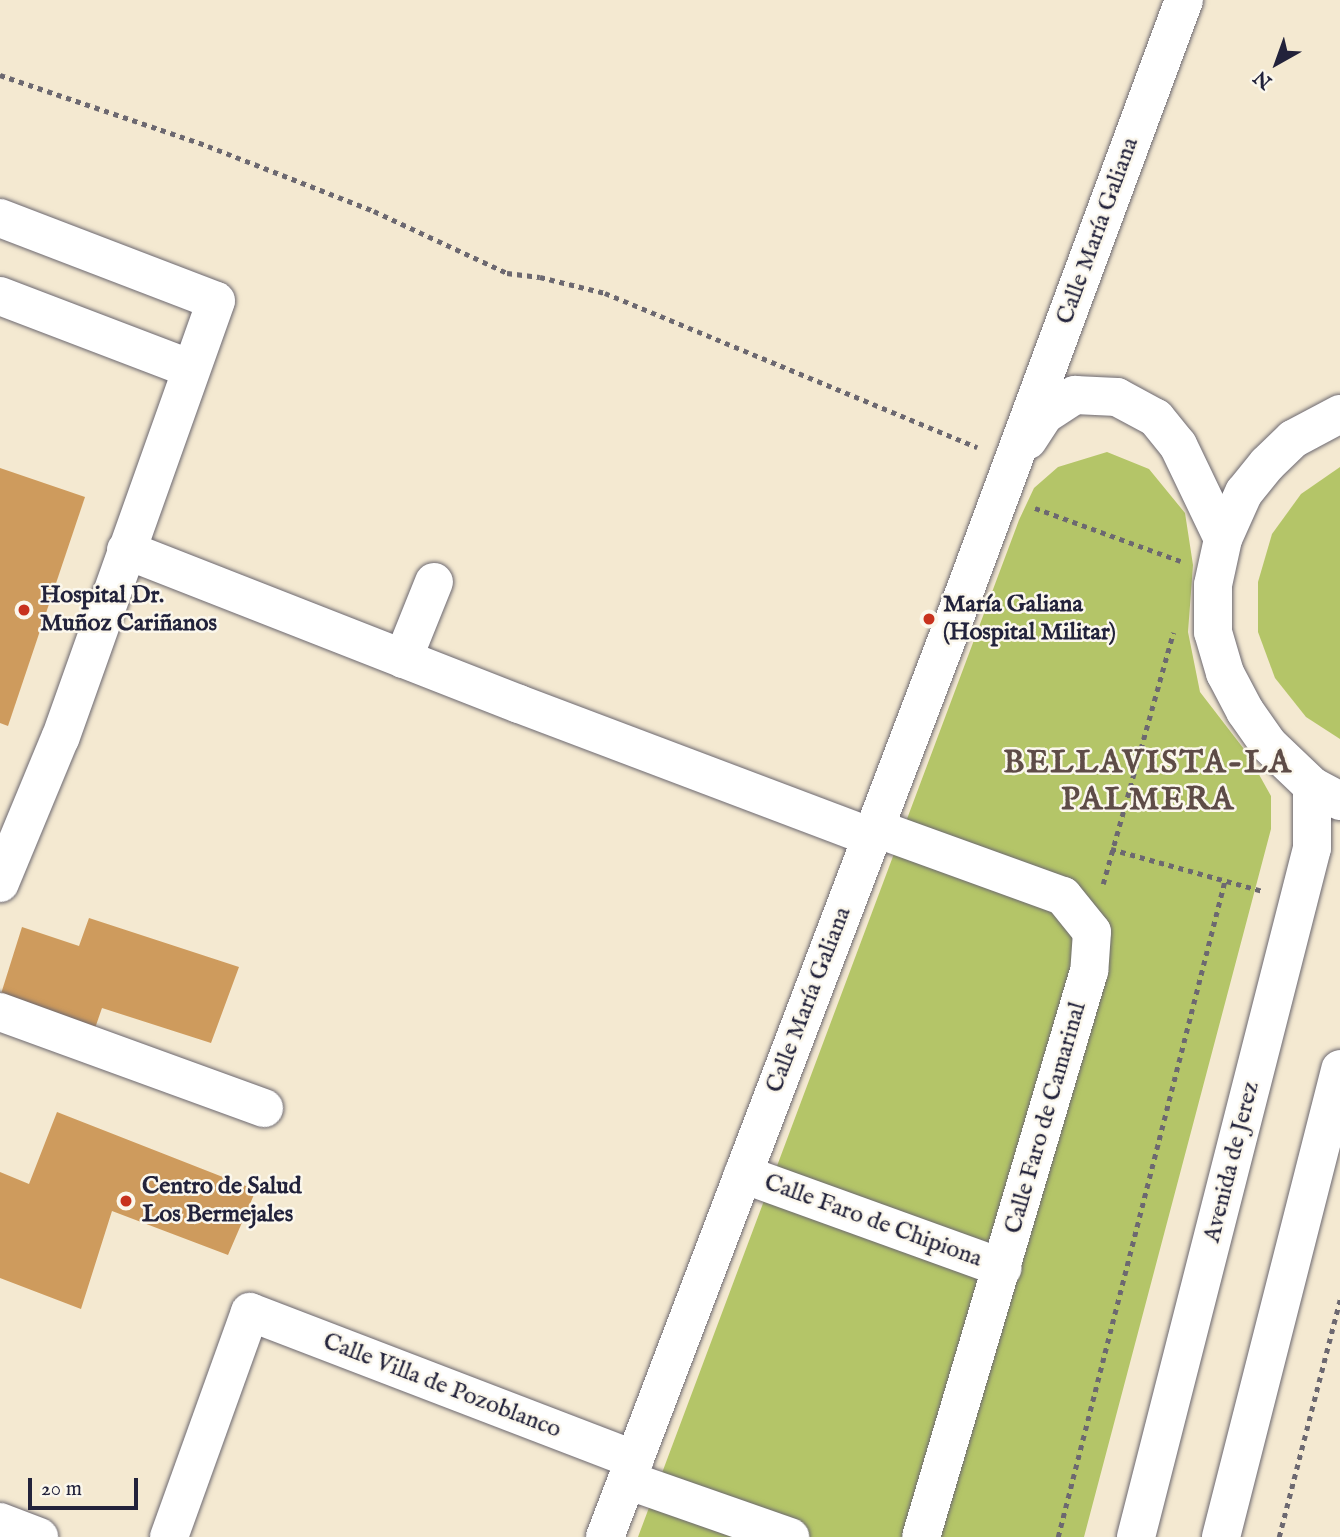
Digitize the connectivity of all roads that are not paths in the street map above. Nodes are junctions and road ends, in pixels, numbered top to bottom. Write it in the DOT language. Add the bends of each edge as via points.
graph roads {
  1 [pos="1184,0"];
  2 [pos="0,218"];
  3 [pos="0,296"];
  4 [pos="191,369"];
  5 [pos="1340,414"];
  6 [pos="1007,479"];
  7 [pos="1223,539"];
  8 [pos="126,550"];
  9 [pos="434,582"];
  10 [pos="403,659"];
  11 [pos="1326,793"];
  12 [pos="873,832"];
  13 [pos="1,879"];
  14 [pos="0,1012"];
  15 [pos="1340,1069"];
  16 [pos="264,1108"];
  17 [pos="743,1174"];
  18 [pos="1002,1268"];
  19 [pos="631,1470"];
  20 [pos="0,1522"];
  21 [pos="39,1537"];
  22 [pos="169,1537"];
  23 [pos="605,1537"];
  24 [pos="790,1537"];
  25 [pos="922,1537"];
  26 [pos="1136,1537"];
  27 [pos="1221,1537"];
  1 -- 6 [label="street, Calle María Galiana"];
  2 -- 4 [label="street" via="216,300"];
  3 -- 4 [label="street"];
  4 -- 8 [label="street"];
  5 -- 7 [label="street" via="1293,439 1267,464 1244,492"];
  6 -- 7 [label="street, Calle María Galiana" via="1044,415 1075,395 1117,397 1156,418 1178,445"];
  6 -- 12 [label="street, Calle María Galiana"];
  7 -- 11 [label="street" via="1213,585 1213,632 1225,673 1267,743"];
  8 -- 10 [label="street"];
  8 -- 13 [label="street" via="60,738"];
  9 -- 10 [label="street"];
  10 -- 12 [label="street"];
  11 -- 26 [label="street, Avenida de Jerez"];
  12 -- 17 [label="street, Calle María Galiana"];
  12 -- 18 [label="street, Calle Faro de Camarinal" via="1063,896 1092,932 1089,971"];
  14 -- 16 [label="street"];
  15 -- 27 [label="street"];
  17 -- 18 [label="street, Calle Faro de Chipiona"];
  17 -- 19 [label="street, Calle María Galiana"];
  18 -- 25 [label="street, Calle Faro de Camarinal"];
  19 -- 22 [label="street, Calle Villa de Pozoblanco" via="250,1312"];
  19 -- 23 [label="street, Calle María Galiana"];
  19 -- 24 [label="street"];
  20 -- 21 [label="street"];
}
